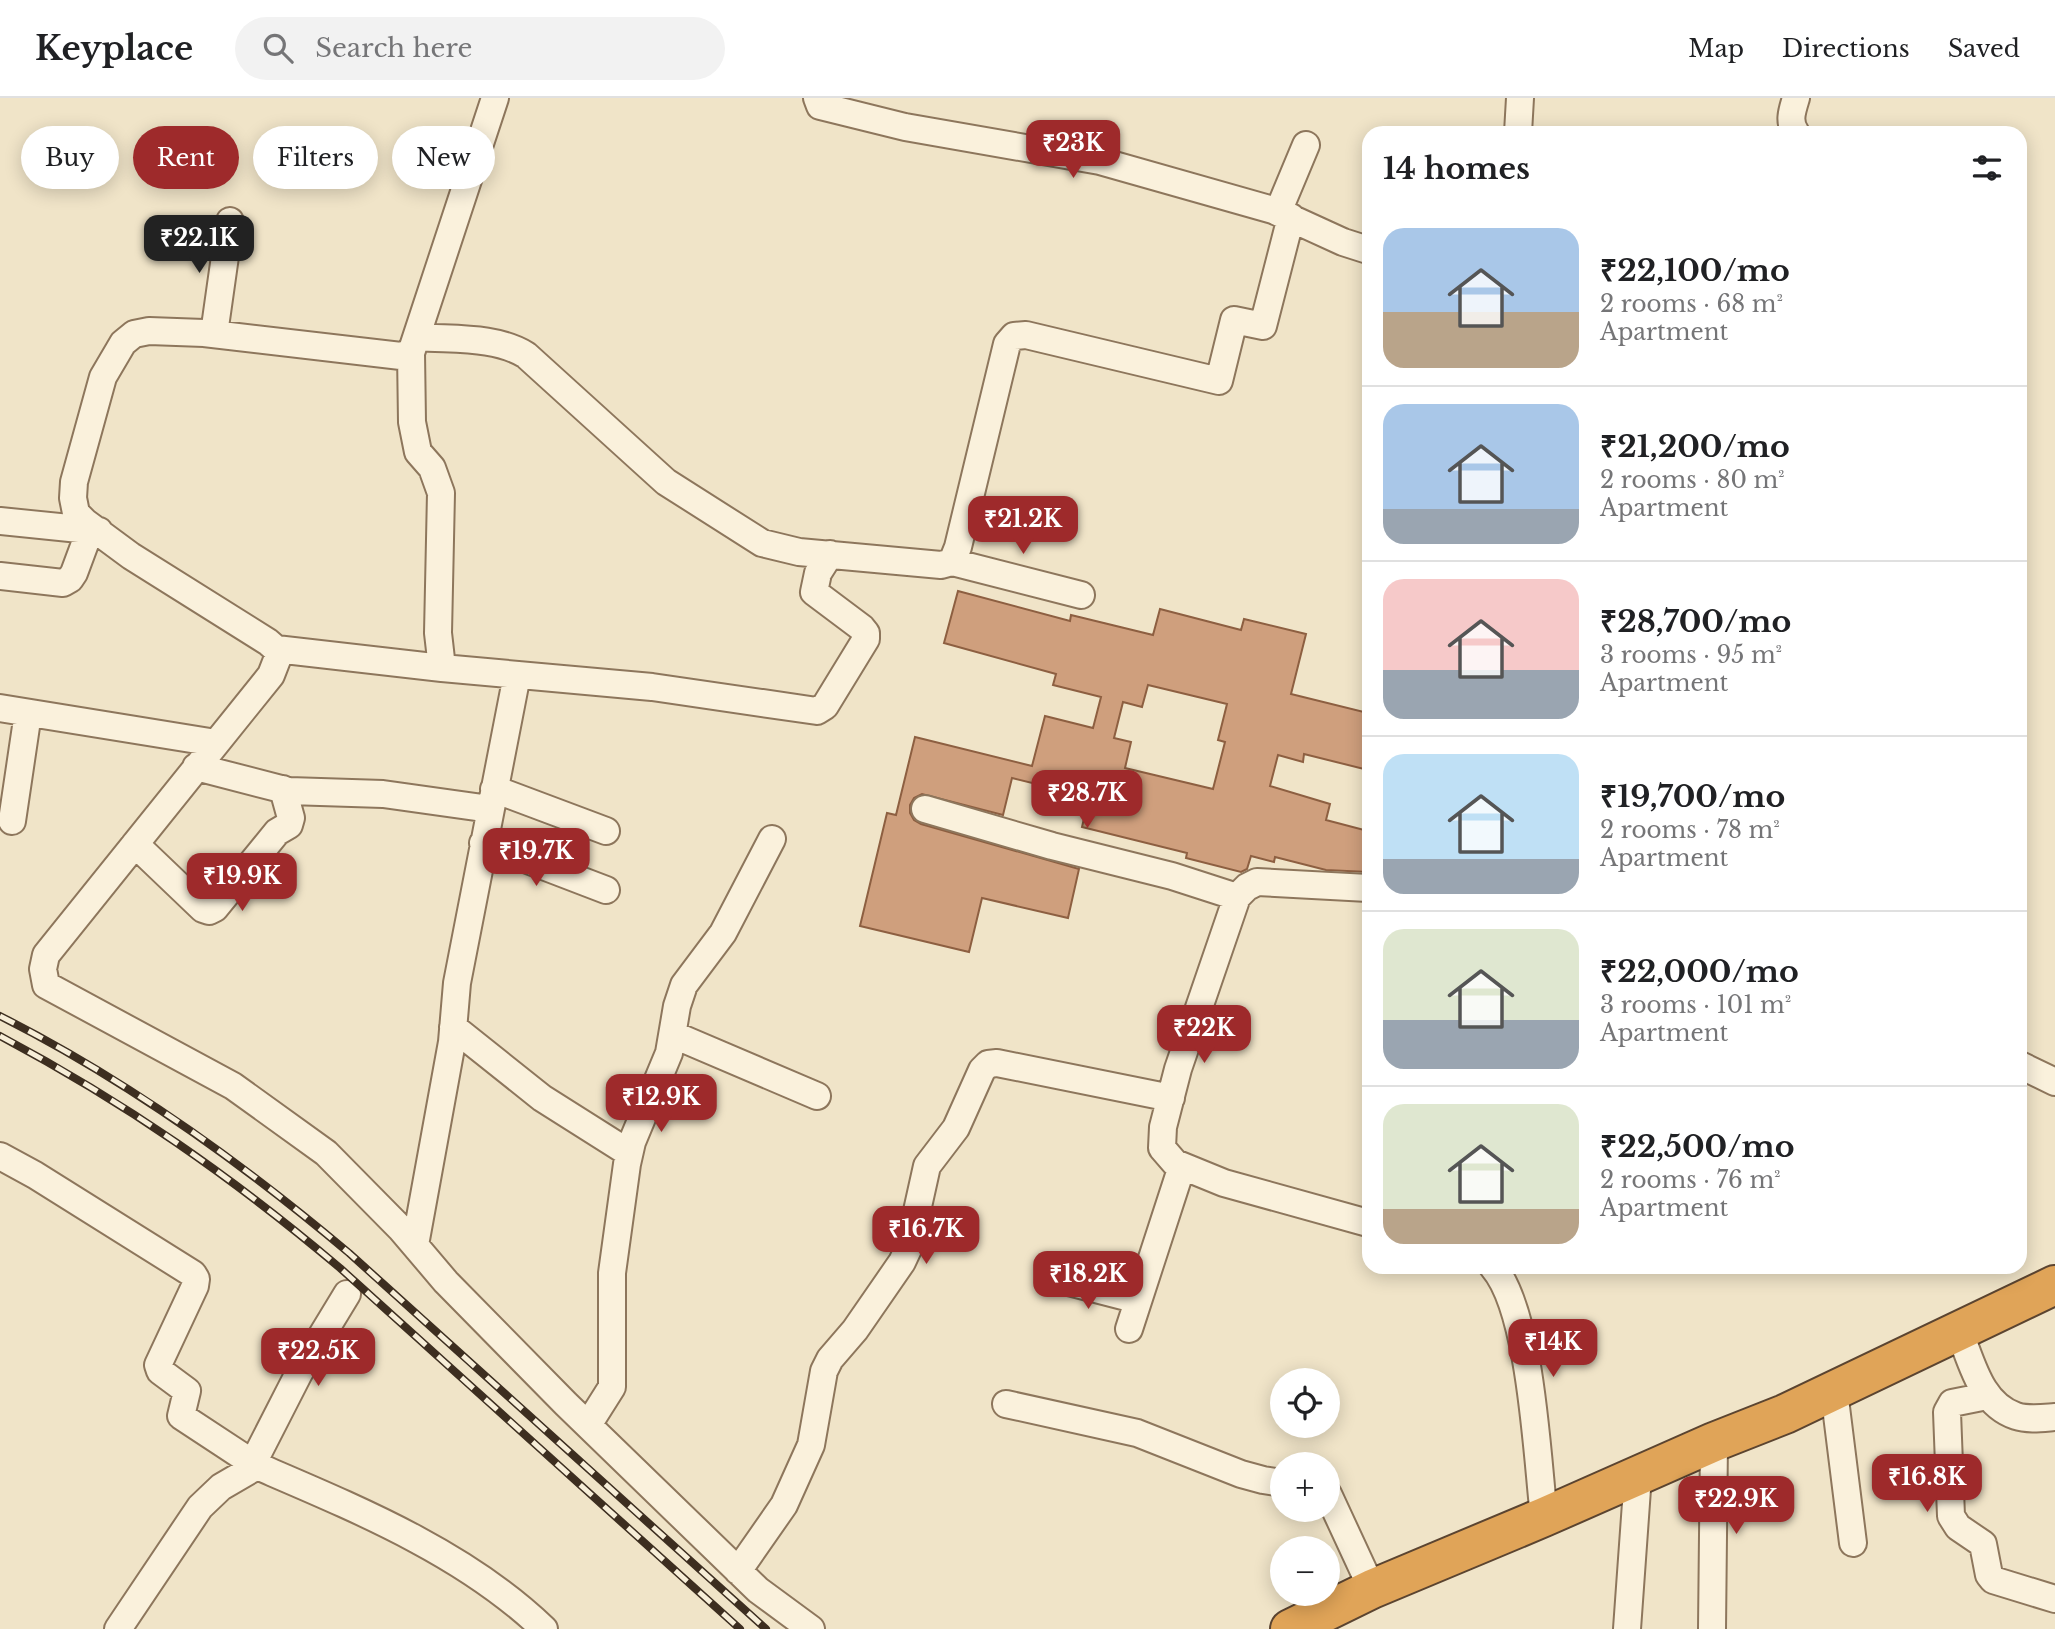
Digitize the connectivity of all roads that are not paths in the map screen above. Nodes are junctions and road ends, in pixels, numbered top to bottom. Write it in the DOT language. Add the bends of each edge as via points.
graph roads {
  1 [pos="495,98"];
  2 [pos="817,98"];
  3 [pos="1520,98"];
  4 [pos="1796,98"];
  5 [pos="1518,126"];
  6 [pos="1792,126"];
  7 [pos="1306,145"];
  8 [pos="1284,214"];
  9 [pos="230,221"];
  10 [pos="1362,248"];
  11 [pos="215,334"];
  12 [pos="414,345"];
  13 [pos="0,521"];
  14 [pos="95,531"];
  15 [pos="830,554"];
  16 [pos="952,562"];
  17 [pos="0,576"];
  18 [pos="1082,595"];
  19 [pos="276,649"];
  20 [pos="442,668"];
  21 [pos="517,675"];
  22 [pos="0,708"];
  23 [pos="28,713"];
  24 [pos="216,743"];
  25 [pos="197,767"];
  26 [pos="283,789"];
  27 [pos="492,799"];
  28 [pos="925,808"];
  29 [pos="12,821"];
  30 [pos="606,831"];
  31 [pos="772,839"];
  32 [pos="484,843"];
  33 [pos="135,844"];
  34 [pos="1362,888"];
  35 [pos="606,890"];
  36 [pos="1237,897"];
  37 [pos="453,1027"];
  38 [pos="674,1035"];
  39 [pos="2027,1068"];
  40 [pos="2055,1082"];
  41 [pos="817,1096"];
  42 [pos="1171,1098"];
  43 [pos="629,1153"];
  44 [pos="0,1156"];
  45 [pos="1182,1166"];
  46 [pos="1362,1221"];
  47 [pos="415,1245"];
  48 [pos="1498,1274"];
  49 [pos="1049,1277"];
  50 [pos="2055,1285"];
  51 [pos="347,1294"];
  52 [pos="1138,1300"];
  53 [pos="1129,1329"];
  54 [pos="1959,1331"];
  55 [pos="1834,1391"];
  56 [pos="1987,1396"];
  57 [pos="1006,1405"];
  58 [pos="2055,1417"];
  59 [pos="588,1425"];
  60 [pos="1714,1442"];
  61 [pos="255,1464"];
  62 [pos="1639,1475"];
  63 [pos="1270,1480"];
  64 [pos="1544,1517"];
  65 [pos="1340,1520"];
  66 [pos="1853,1543"];
  67 [pos="738,1571"];
  68 [pos="1372,1589"];
  69 [pos="2055,1599"];
  70 [pos="118,1629"];
  71 [pos="544,1629"];
  72 [pos="811,1629"];
  73 [pos="1290,1629"];
  74 [pos="1627,1629"];
  75 [pos="1712,1629"];
  1 -- 12 [label="street"];
  2 -- 8 [label="street" via="820,106 905,127 1086,158"];
  3 -- 5 [label="street"];
  4 -- 6 [label="street"];
  7 -- 8 [label="street"];
  8 -- 10 [label="street"];
  8 -- 16 [label="street" via="1263,326 1234,320 1219,381 1026,335 1014,336 1007,344"];
  9 -- 11 [label="street"];
  11 -- 12 [label="street" via="401,356"];
  11 -- 14 [label="street" via="134,334 116,354 103,377 74,482 76,513"];
  12 -- 15 [label="street" via="512,346 637,458 689,498 762,543"];
  12 -- 20 [label="street" via="412,422 418,452 432,468 441,493 438,633"];
  13 -- 14 [label="street"];
  14 -- 17 [label="street" via="74,573 63,583"];
  14 -- 19 [label="street"];
  15 -- 16 [label="street" via="941,565"];
  15 -- 21 [label="street" via="818,573 814,592 862,628 866,639 825,706 817,711 652,687"];
  16 -- 18 [label="street"];
  19 -- 20 [label="street"];
  19 -- 24 [label="street" via="271,675"];
  20 -- 21 [label="street"];
  21 -- 27 [label="street"];
  22 -- 23 [label="street"];
  23 -- 24 [label="street"];
  23 -- 29 [label="street"];
  24 -- 25 [label="street"];
  25 -- 26 [label="street"];
  25 -- 33 [label="street"];
  26 -- 27 [label="street"];
  26 -- 33 [label="street" via="289,825 277,832 209,911"];
  27 -- 30 [label="street"];
  27 -- 32 [label="street"];
  28 -- 36 [label="street"];
  31 -- 38 [label="street" via="723,933 684,985"];
  32 -- 35 [label="street"];
  32 -- 37 [label="street"];
  33 -- 47 [label="street" via="46,956 46,985 233,1086 326,1153"];
  34 -- 36 [label="street" via="1257,882"];
  36 -- 42 [label="street"];
  37 -- 43 [label="street" via="542,1098"];
  37 -- 47 [label="street"];
  38 -- 41 [label="street"];
  38 -- 43 [label="street"];
  39 -- 40 [label="street"];
  42 -- 45 [label="street" via="1162,1148"];
  42 -- 67 [label="street" via="997,1063 982,1070 956,1128 927,1166 902,1262 824,1371 811,1445 784,1505"];
  43 -- 59 [label="street" via="612,1273 612,1387"];
  44 -- 61 [label="street" via="193,1274 195,1286 158,1365 187,1391 181,1416"];
  45 -- 46 [label="street" via="1224,1183"];
  45 -- 52 [label="street"];
  47 -- 59 [label="street"];
  48 -- 64 [label="street" via="1514,1307 1528,1374"];
  49 -- 52 [label="street"];
  50 -- 54 [label="highway"];
  51 -- 61 [label="street" via="299,1373"];
  52 -- 53 [label="street"];
  54 -- 55 [label="highway"];
  54 -- 56 [label="street"];
  55 -- 60 [label="highway"];
  55 -- 66 [label="street"];
  56 -- 58 [label="street" via="2018,1417"];
  56 -- 69 [label="street" via="1952,1403 1947,1412 1951,1517 1983,1544 1993,1580"];
  57 -- 63 [label="street" via="1124,1430"];
  59 -- 67 [label="street"];
  60 -- 62 [label="highway"];
  60 -- 75 [label="street"];
  61 -- 70 [label="street" via="200,1507"];
  61 -- 71 [label="street" via="452,1559"];
  62 -- 64 [label="highway"];
  62 -- 74 [label="street"];
  64 -- 68 [label="highway"];
  65 -- 68 [label="street"];
  67 -- 72 [label="street"];
  68 -- 73 [label="highway"];
}
